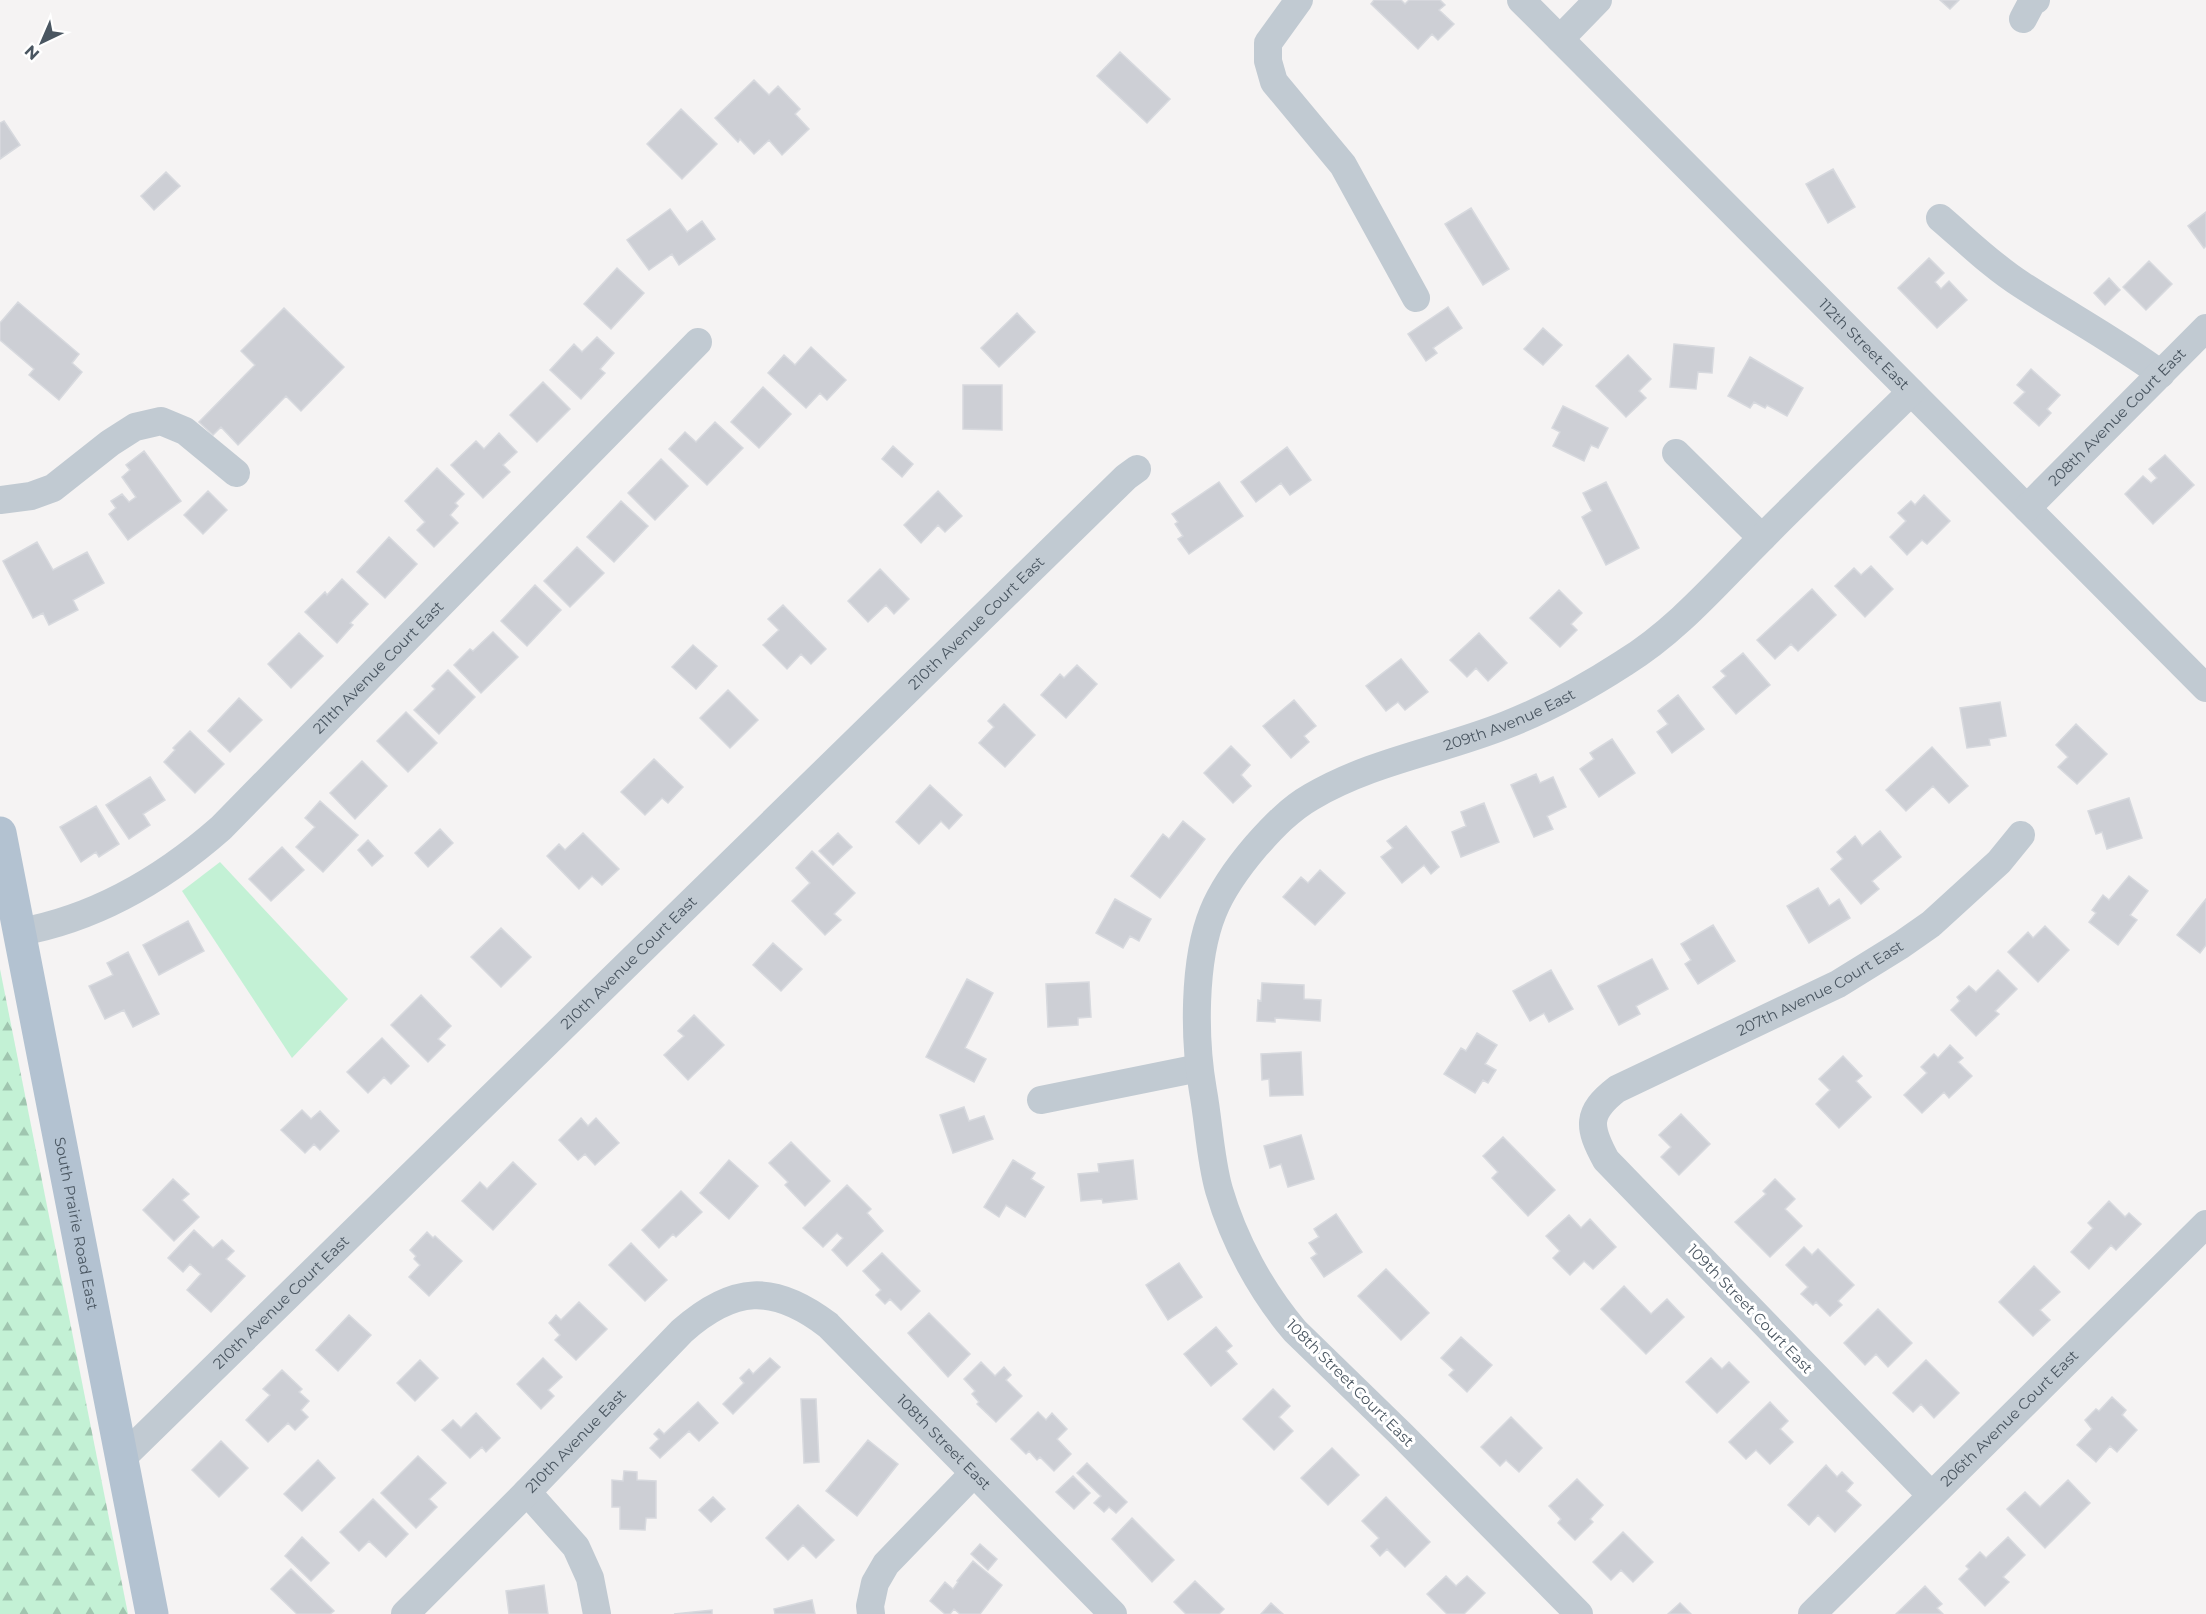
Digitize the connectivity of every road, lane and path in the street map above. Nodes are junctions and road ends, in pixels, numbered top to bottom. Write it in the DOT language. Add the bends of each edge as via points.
graph roads {
  1 [pos="1299,0"];
  2 [pos="1521,0"];
  3 [pos="1598,0"];
  4 [pos="1560,39"];
  5 [pos="1940,218"];
  6 [pos="1416,298"];
  7 [pos="2206,328"];
  8 [pos="698,342"];
  9 [pos="2161,374"];
  10 [pos="1911,392"];
  11 [pos="1676,453"];
  12 [pos="1137,470"];
  13 [pos="236,473"];
  14 [pos="0,500"];
  15 [pos="2027,508"];
  16 [pos="1762,538"];
  17 [pos="2206,688"];
  18 [pos="0,833"];
  19 [pos="2022,835"];
  20 [pos="20,932"];
  21 [pos="1199,1068"];
  22 [pos="1041,1100"];
  23 [pos="1596,1112"];
  24 [pos="2206,1224"];
  25 [pos="760,1295"];
  26 [pos="121,1459"];
  27 [pos="973,1474"];
  28 [pos="527,1492"];
  29 [pos="1931,1495"];
  30 [pos="872,1602"];
  31 [pos="152,1614"];
  32 [pos="405,1614"];
  33 [pos="597,1614"];
  34 [pos="1113,1614"];
  35 [pos="1579,1614"];
  36 [pos="1812,1614"];
  1 -- 6 [label="street" via="1268,43 1274,82 1343,165"];
  2 -- 4 [label="street, 112th Street East"];
  3 -- 4 [label="street"];
  4 -- 10 [label="street, 112th Street East"];
  5 -- 9 [label="street" via="2013,278"];
  7 -- 9 [label="street, 208th Avenue Court East"];
  8 -- 20 [label="street, 211th Avenue Court East" via="194,852 124,897 86,914"];
  9 -- 15 [label="street, 208th Avenue Court East"];
  10 -- 15 [label="street, 112th Street East"];
  10 -- 16 [label="street, 209th Avenue East"];
  11 -- 16 [label="street"];
  12 -- 26 [label="street, 210th Avenue Court East"];
  13 -- 14 [label="street" via="185,431 161,421 135,428 110,443 53,488"];
  15 -- 17 [label="street, 112th Street East"];
  16 -- 21 [label="street, 209th Avenue East" via="1675,626 1626,662 1563,699 1505,726 1344,780 1310,797 1273,827 1236,868 1212,914 1197,988"];
  18 -- 20 [label="main road, South Prairie Road East"];
  19 -- 23 [label="street, 207th Avenue Court East" via="1999,862 1931,924 1901,945 1839,984 1617,1089 1601,1101"];
  20 -- 26 [label="main road, South Prairie Road East"];
  21 -- 22 [label="street"];
  21 -- 35 [label="street, 108th Street Court East" via="1213,1161 1228,1216 1254,1271 1281,1314"];
  23 -- 29 [label="street, 109th Street Court East" via="1593,1132 1606,1160"];
  24 -- 29 [label="street, 206th Avenue Court East"];
  25 -- 27 [label="street, 108th Street East" via="791,1301 828,1325"];
  25 -- 28 [label="street, 210th Avenue East" via="730,1299 702,1313"];
  26 -- 31 [label="main road, South Prairie Road East"];
  27 -- 30 [label="street" via="886,1564 875,1583"];
  27 -- 34 [label="street, 108th Street East"];
  28 -- 32 [label="street, 210th Avenue East"];
  28 -- 33 [label="street" via="576,1547 590,1578"];
  29 -- 36 [label="street, 206th Avenue Court East"];
}
